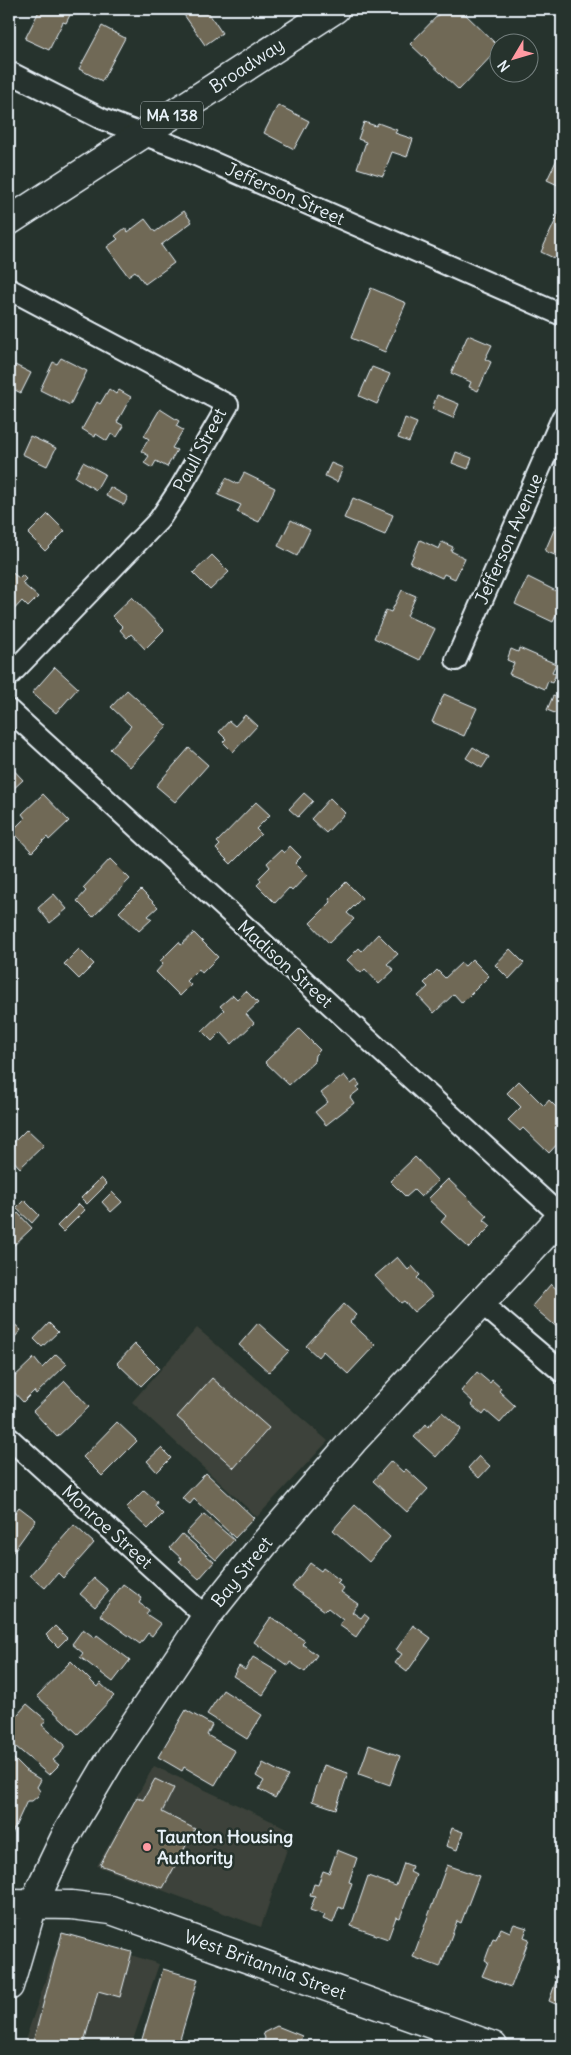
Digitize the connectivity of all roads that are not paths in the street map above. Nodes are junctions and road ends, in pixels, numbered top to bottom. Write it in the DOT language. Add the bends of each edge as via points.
graph roads {
  1 [pos="335,9"];
  2 [pos="9,72"];
  3 [pos="142,134"];
  4 [pos="9,221"];
  5 [pos="9,290"];
  6 [pos="562,316"];
  7 [pos="562,418"];
  8 [pos="456,660"];
  9 [pos="9,676"];
  10 [pos="9,710"];
  11 [pos="562,1217"];
  12 [pos="481,1303"];
  13 [pos="562,1372"];
  14 [pos="9,1438"];
  15 [pos="206,1617"];
  16 [pos="21,1904"];
  17 [pos="9,1986"];
  18 [pos="493,2046"];
  1 -- 3 [label="main road, Broadway / MA 138"];
  2 -- 3 [label="street, Jefferson Street" via="102,119"];
  3 -- 4 [label="main road, Broadway / MA 138"];
  3 -- 6 [label="street, Jefferson Street"];
  5 -- 9 [label="street, Paull Street" via="228,405 159,520"];
  7 -- 8 [label="street, Jefferson Avenue"];
  10 -- 11 [label="street, Madison Street"];
  11 -- 12 [label="main road, Bay Street"];
  12 -- 13 [label="street"];
  12 -- 15 [label="main road, Bay Street" via="326,1471"];
  14 -- 15 [label="street, Monroe Street"];
  15 -- 16 [label="main road, Bay Street" via="92,1788"];
  16 -- 17 [label="main road, Bay Street"];
  16 -- 18 [label="main road, West Britannia Street" via="97,1906"];
}
